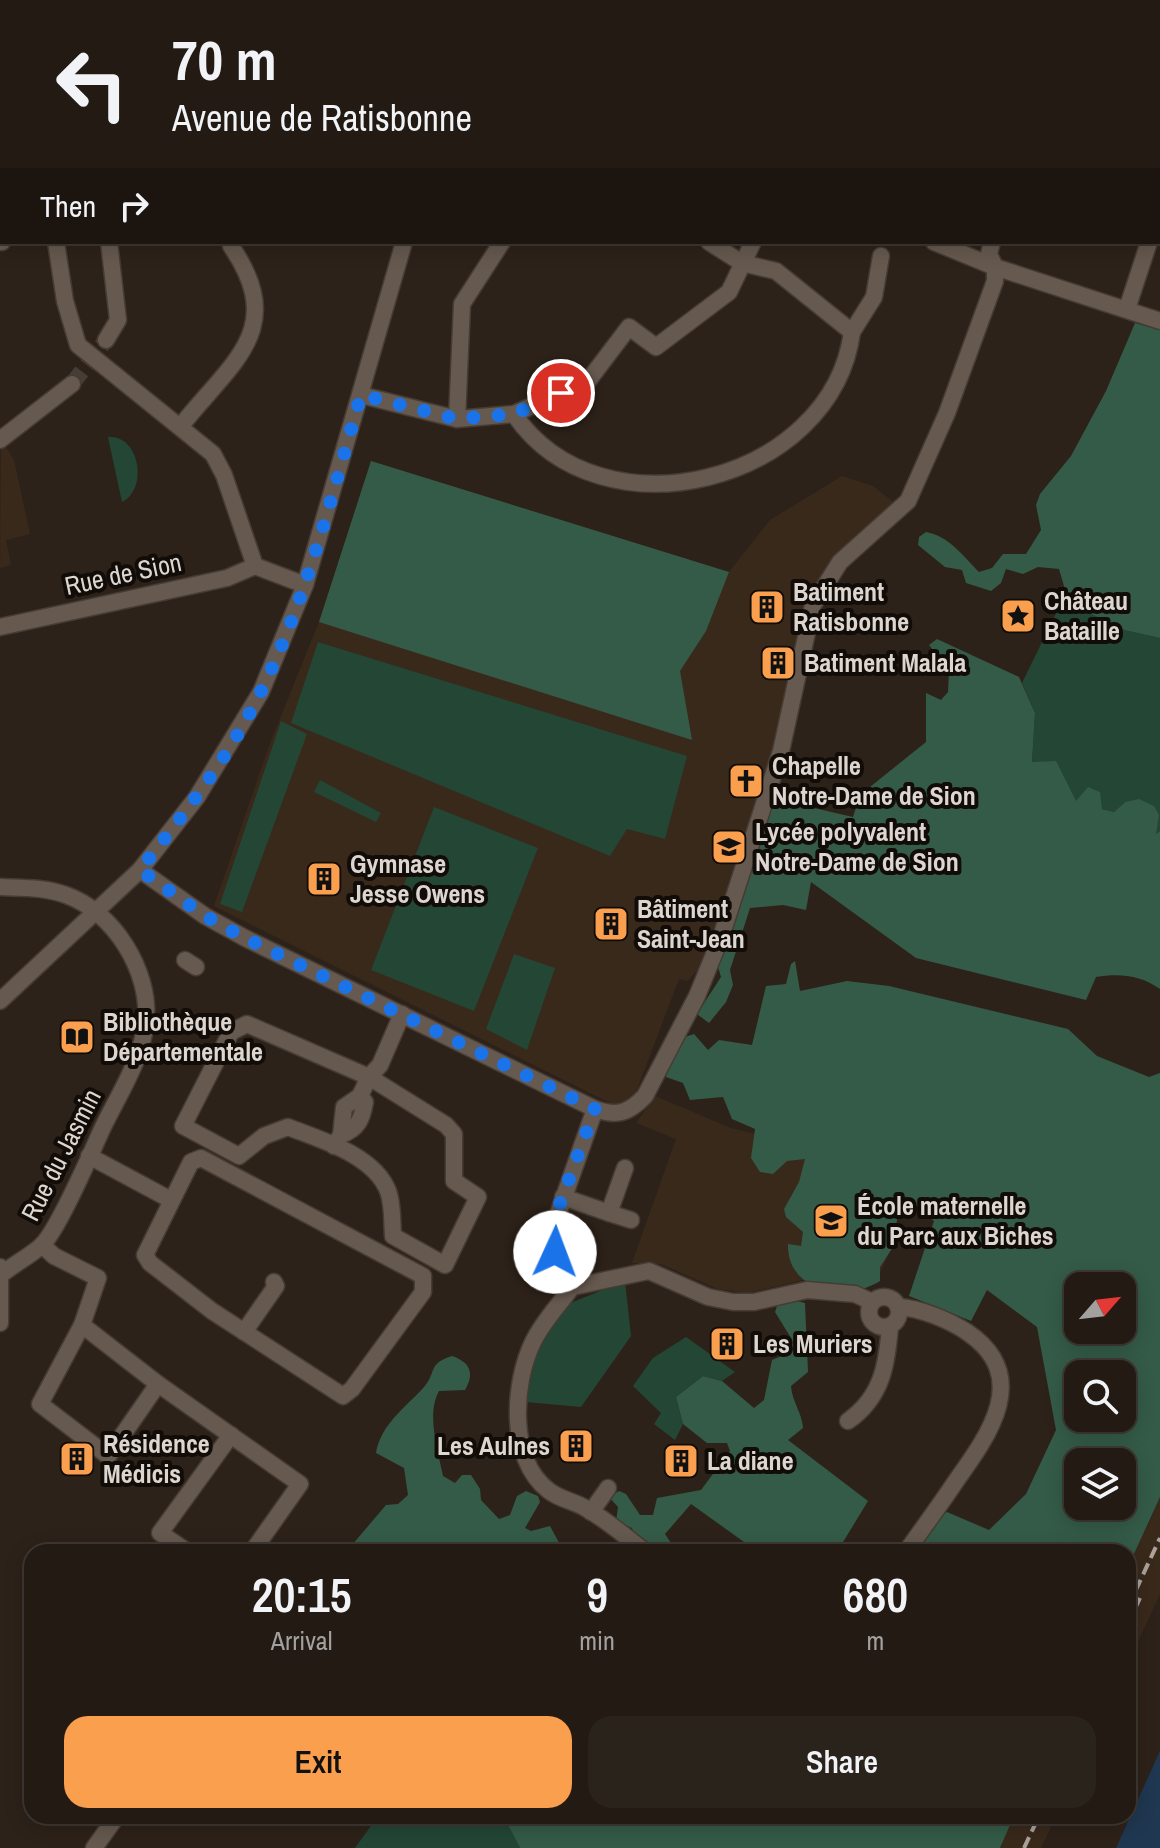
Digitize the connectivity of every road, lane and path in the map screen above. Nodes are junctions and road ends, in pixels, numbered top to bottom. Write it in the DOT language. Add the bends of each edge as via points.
graph roads {
  1 [pos="56,244"];
  2 [pos="109,244"];
  3 [pos="403,244"];
  4 [pos="501,244"];
  5 [pos="712,244"];
  6 [pos="752,244"];
  7 [pos="939,244"];
  8 [pos="992,244"];
  9 [pos="1148,244"];
  10 [pos="231,246"];
  11 [pos="881,256"];
  12 [pos="742,263"];
  13 [pos="995,267"];
  14 [pos="1127,309"];
  15 [pos="1160,321"];
  16 [pos="852,332"];
  17 [pos="106,340"];
  18 [pos="72,384"];
  19 [pos="361,395"];
  20 [pos="514,414"];
  21 [pos="457,419"];
  22 [pos="180,427"];
  23 [pos="0,440"];
  24 [pos="255,566"];
  25 [pos="305,585"];
  26 [pos="0,627"];
  27 [pos="140,870"];
  28 [pos="0,887"];
  29 [pos="97,913"];
  30 [pos="0,1001"];
  31 [pos="398,1012"];
  32 [pos="369,1077"];
  33 [pos="595,1109"];
  34 [pos="338,1140"];
  35 [pos="89,1156"];
  36 [pos="625,1168"];
  37 [pos="563,1197"];
  38 [pos="171,1200"];
  39 [pos="609,1213"];
  40 [pos="631,1220"];
  41 [pos="42,1245"];
  42 [pos="1,1270"];
  43 [pos="274,1282"];
  44 [pos="572,1287"];
  45 [pos="872,1302"];
  46 [pos="898,1307"];
  47 [pos="0,1323"];
  48 [pos="82,1325"];
  49 [pos="890,1326"];
  50 [pos="244,1332"];
  51 [pos="158,1384"];
  52 [pos="848,1421"];
  53 [pos="231,1435"];
  54 [pos="608,1488"];
  55 [pos="591,1512"];
  56 [pos="176,1544"];
  57 [pos="258,1544"];
  58 [pos="635,1544"];
  59 [pos="912,1544"];
  60 [pos="111,1824"];
  61 [pos="94,1848"];
  1 -- 22 [label="street" via="78,345"];
  2 -- 17 [label="street" via="118,320"];
  3 -- 19 [label="street"];
  4 -- 21 [label="street" via="462,304"];
  5 -- 12 [label="street"];
  6 -- 12 [label="street"];
  7 -- 13 [label="street"];
  8 -- 13 [label="street"];
  9 -- 14 [label="street"];
  10 -- 22 [label="street" via="250,275 255,294 252,336"];
  11 -- 16 [label="street" via="874,297"];
  12 -- 16 [label="street" via="776,271"];
  12 -- 20 [label="street" via="729,292 656,347 629,327 588,381"];
  13 -- 14 [label="street"];
  13 -- 33 [label="street" via="995,281 947,413 908,501 840,562 813,605 781,751 701,986 645,1096 623,1113"];
  14 -- 15 [label="street"];
  16 -- 20 [label="street" via="831,391 800,427 748,463 704,480 651,486 586,471 539,445"];
  18 -- 23 [label="street"];
  19 -- 21 [label="street"];
  19 -- 25 [label="street"];
  20 -- 21 [label="street"];
  22 -- 24 [label="street" via="213,454"];
  24 -- 25 [label="street"];
  24 -- 26 [label="street, Rue de Sion" via="227,578"];
  25 -- 27 [label="street" via="241,729"];
  27 -- 29 [label="street"];
  27 -- 31 [label="street" via="242,944"];
  28 -- 29 [label="street, Rue du Jasmin" via="45,888"];
  29 -- 30 [label="street"];
  29 -- 35 [label="street, Rue du Jasmin" via="138,969 146,995 146,1022 135,1061"];
  31 -- 32 [label="street" via="380,1065"];
  31 -- 33 [label="street" via="555,1097"];
  32 -- 34 [label="street" via="360,1096 344,1107"];
  32 -- 34 [label="street" via="454,1134 454,1181 478,1197 445,1265 393,1236 388,1191 371,1167"];
  32 -- 34 [label="street" via="267,1040 247,1024 231,1032 221,1069 183,1126 239,1156 264,1136 288,1127"];
  33 -- 37 [label="street"];
  35 -- 38 [label="street"];
  35 -- 41 [label="street, Rue du Jasmin"];
  36 -- 39 [label="street"];
  37 -- 39 [label="street"];
  37 -- 44 [label="street" via="552,1242"];
  38 -- 50 [label="street" via="145,1255"];
  38 -- 50 [label="street" via="191,1162 201,1158 417,1270 425,1281 423,1292 343,1396"];
  39 -- 40 [label="street"];
  41 -- 42 [label="street, Rue du Jasmin"];
  41 -- 48 [label="street" via="98,1278"];
  42 -- 47 [label="street"];
  43 -- 50 [label="street"];
  44 -- 45 [label="street" via="649,1271 733,1302 807,1290 855,1294"];
  44 -- 55 [label="street" via="527,1356 521,1376 520,1427 538,1481"];
  45 -- 46 [label="street" via="886,1297"];
  45 -- 49 [label="street" via="873,1323"];
  46 -- 49 [label="street"];
  46 -- 59 [label="street" via="926,1313 974,1337 993,1359 1000,1382 995,1423"];
  48 -- 51 [label="street"];
  48 -- 51 [label="street" via="40,1404 108,1456"];
  49 -- 52 [label="street" via="880,1386"];
  51 -- 53 [label="street"];
  53 -- 56 [label="street" via="160,1533"];
  53 -- 57 [label="street" via="300,1484"];
  54 -- 55 [label="street"];
  55 -- 58 [label="street"];
  60 -- 61 [label="street"];
}
